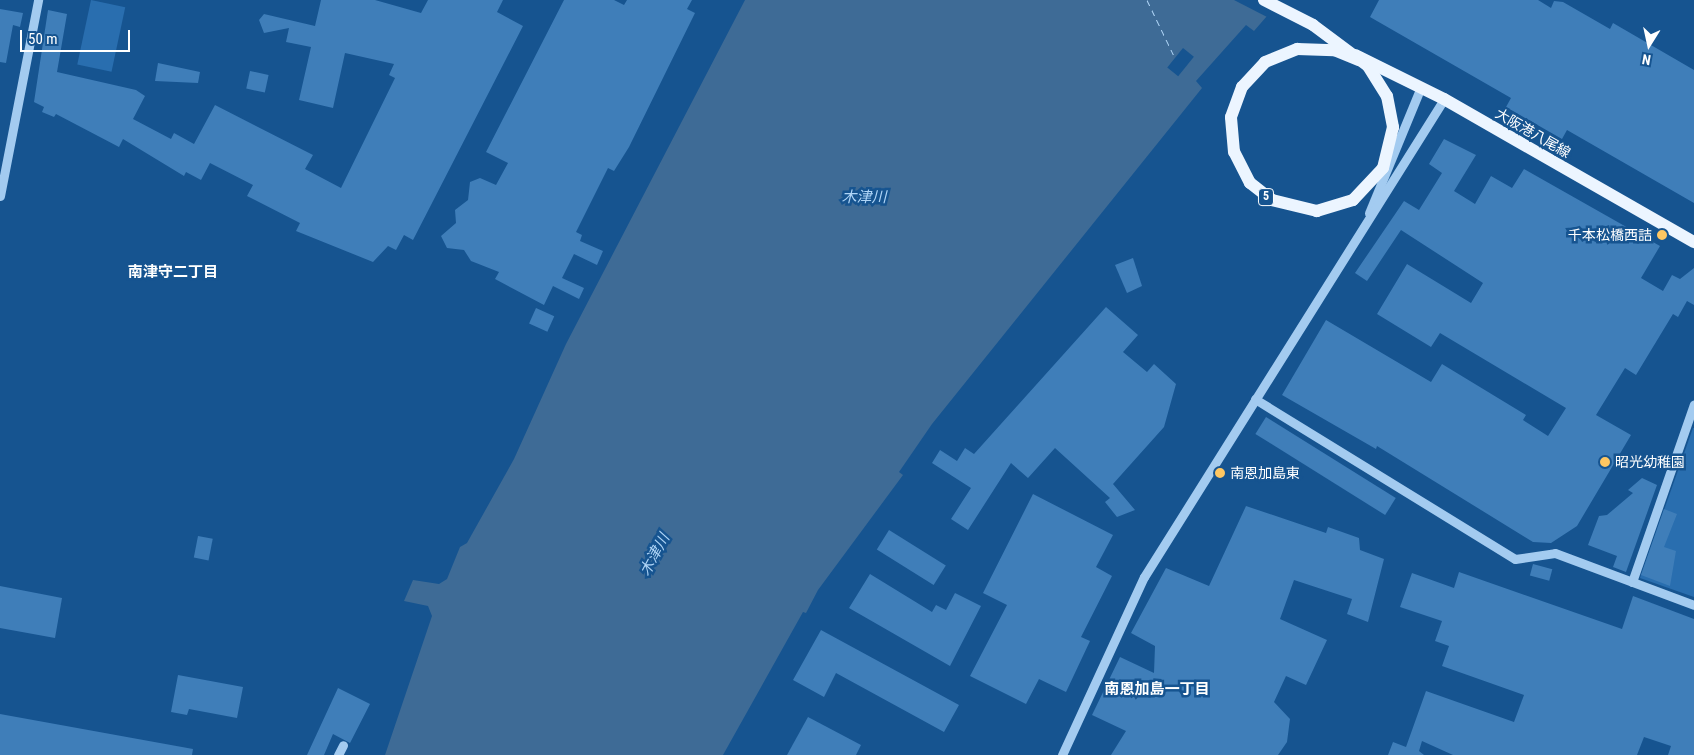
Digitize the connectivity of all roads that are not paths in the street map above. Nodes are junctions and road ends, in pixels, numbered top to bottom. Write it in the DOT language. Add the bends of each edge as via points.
graph roads {
  1 [pos="38,0"];
  2 [pos="1264,0"];
  3 [pos="1421,87"];
  4 [pos="1444,99"];
  5 [pos="0,196"];
  6 [pos="1358,238"];
  7 [pos="1694,242"];
  8 [pos="1255,399"];
  9 [pos="1694,404"];
  10 [pos="1632,582"];
  11 [pos="1694,605"];
  12 [pos="343,745"];
  13 [pos="338,755"];
  14 [pos="1062,755"];
  1 -- 5 [label="street"];
  2 -- 3 [label="main road, 大阪港八尾線 / 5, bridge" via="1313,25 1342,44 1354,54 1360,59 1364,62 1368,66 1387,96 1390,107 1393,127 1390,152 1383,168 1369,188 1353,200 1332,208 1317,211 1293,208 1272,200 1250,183 1234,152 1231,117 1242,87 1252,74 1265,62 1281,54 1297,49 1313,48 1334,50 1341,52 1359,60 1370,70 1390,107 1389,152 1371,183 1332,207 1293,207 1257,188 1235,152 1234,110 1248,80 1282,55 1313,49 1335,50 1344,52 1353,54 1362,56"];
  3 -- 4 [label="main road, 大阪港八尾線 / 5"];
  3 -- 6 [label="street"];
  4 -- 6 [label="street"];
  4 -- 7 [label="main road, 大阪港八尾線 / 5"];
  6 -- 8 [label="street"];
  8 -- 10 [label="street" via="1515,559 1555,553"];
  8 -- 14 [label="street" via="1144,577"];
  9 -- 10 [label="street"];
  10 -- 11 [label="street"];
  12 -- 13 [label="street"];
}
